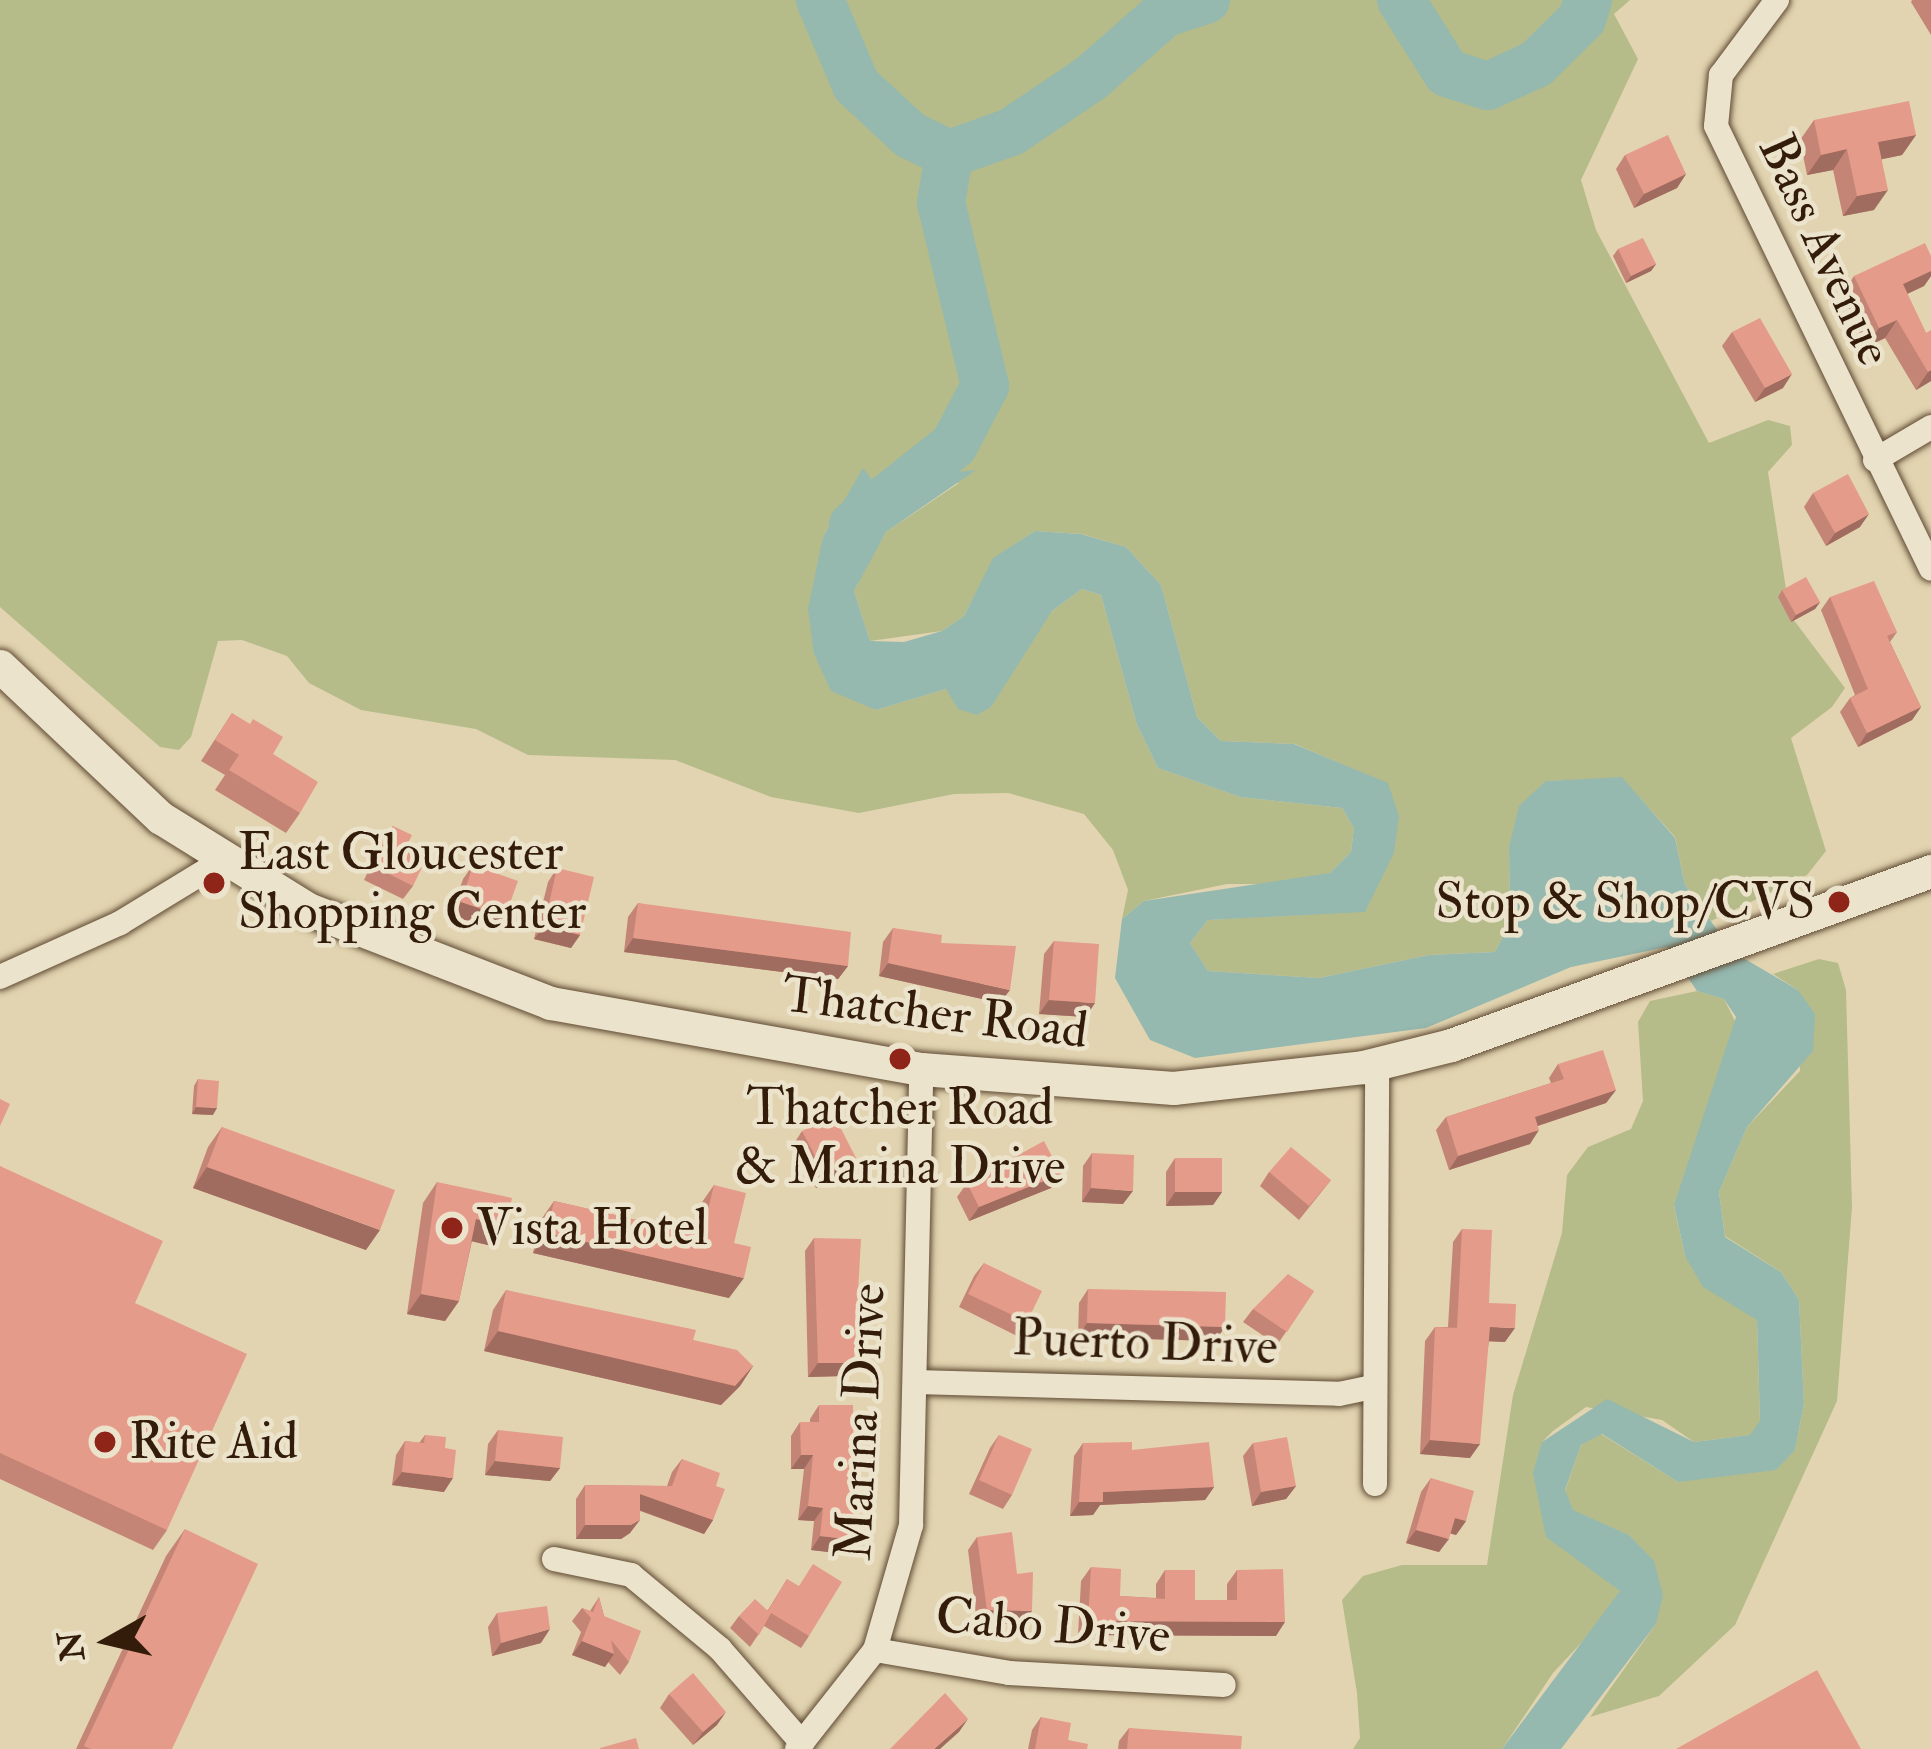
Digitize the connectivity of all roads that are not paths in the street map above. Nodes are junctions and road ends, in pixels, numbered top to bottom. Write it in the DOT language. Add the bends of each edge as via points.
graph roads {
  1 [pos="1778,0"];
  2 [pos="1931,428"];
  3 [pos="1875,460"];
  4 [pos="1931,568"];
  5 [pos="0,666"];
  6 [pos="226,860"];
  7 [pos="1931,871"];
  8 [pos="0,977"];
  9 [pos="1377,1064"];
  10 [pos="920,1069"];
  11 [pos="916,1382"];
  12 [pos="1371,1387"];
  13 [pos="1375,1484"];
  14 [pos="554,1559"];
  15 [pos="875,1650"];
  16 [pos="1224,1685"];
  17 [pos="799,1746"];
  1 -- 3 [label="street, Bass Avenue" via="1713,95 1716,126"];
  2 -- 3 [label="street"];
  3 -- 4 [label="street, Bass Avenue"];
  5 -- 6 [label="main road, Thatcher Road" via="161,818"];
  6 -- 8 [label="street" via="120,923"];
  6 -- 10 [label="main road, Thatcher Road" via="308,909 550,1004"];
  7 -- 9 [label="main road, Thatcher Road"];
  9 -- 10 [label="main road, Thatcher Road" via="1173,1088"];
  9 -- 12 [label="street" via="1381,1281"];
  10 -- 11 [label="street, Marina Drive"];
  11 -- 12 [label="street, Puerto Drive" via="1339,1394"];
  11 -- 15 [label="street, Marina Drive" via="911,1525"];
  12 -- 13 [label="street"];
  14 -- 17 [label="street" via="631,1575 720,1649"];
  15 -- 16 [label="street, Cabo Drive" via="1009,1673"];
  15 -- 17 [label="street, Marina Drive"];
}
